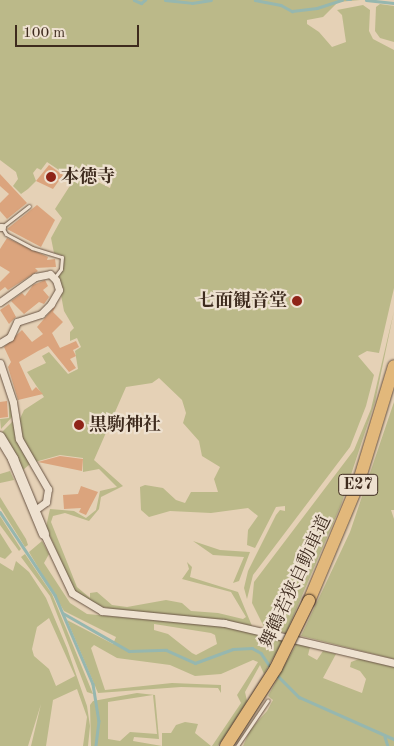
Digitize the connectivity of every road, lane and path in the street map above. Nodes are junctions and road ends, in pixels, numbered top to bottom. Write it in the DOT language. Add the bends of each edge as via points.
graph roads {
  1 [pos="29,206"];
  2 [pos="1,227"];
  3 [pos="55,277"];
  4 [pos="0,302"];
  5 [pos="0,343"];
  6 [pos="0,363"];
  7 [pos="394,366"];
  8 [pos="0,437"];
  9 [pos="35,510"];
  10 [pos="44,534"];
  11 [pos="394,663"];
  12 [pos="268,700"];
  13 [pos="226,746"];
  14 [pos="237,746"];
  1 -- 2 [label="lane"];
  2 -- 3 [label="lane" via="6,234 32,248 62,257 61,268"];
  3 -- 4 [label="street" via="50,274 35,278"];
  3 -- 5 [label="street" via="59,290 50,304 40,314 17,322 10,337"];
  6 -- 9 [label="street" via="13,402 19,439 48,489 46,502"];
  7 -- 13 [label="highway, 舞鶴若狭自動車道 / E27, bridge" via="358,484 309,601 266,685"];
  8 -- 9 [label="street" via="14,459"];
  9 -- 10 [label="street"];
  10 -- 11 [label="street" via="72,593 102,611 224,623"];
  12 -- 14 [label="lane"];
}
